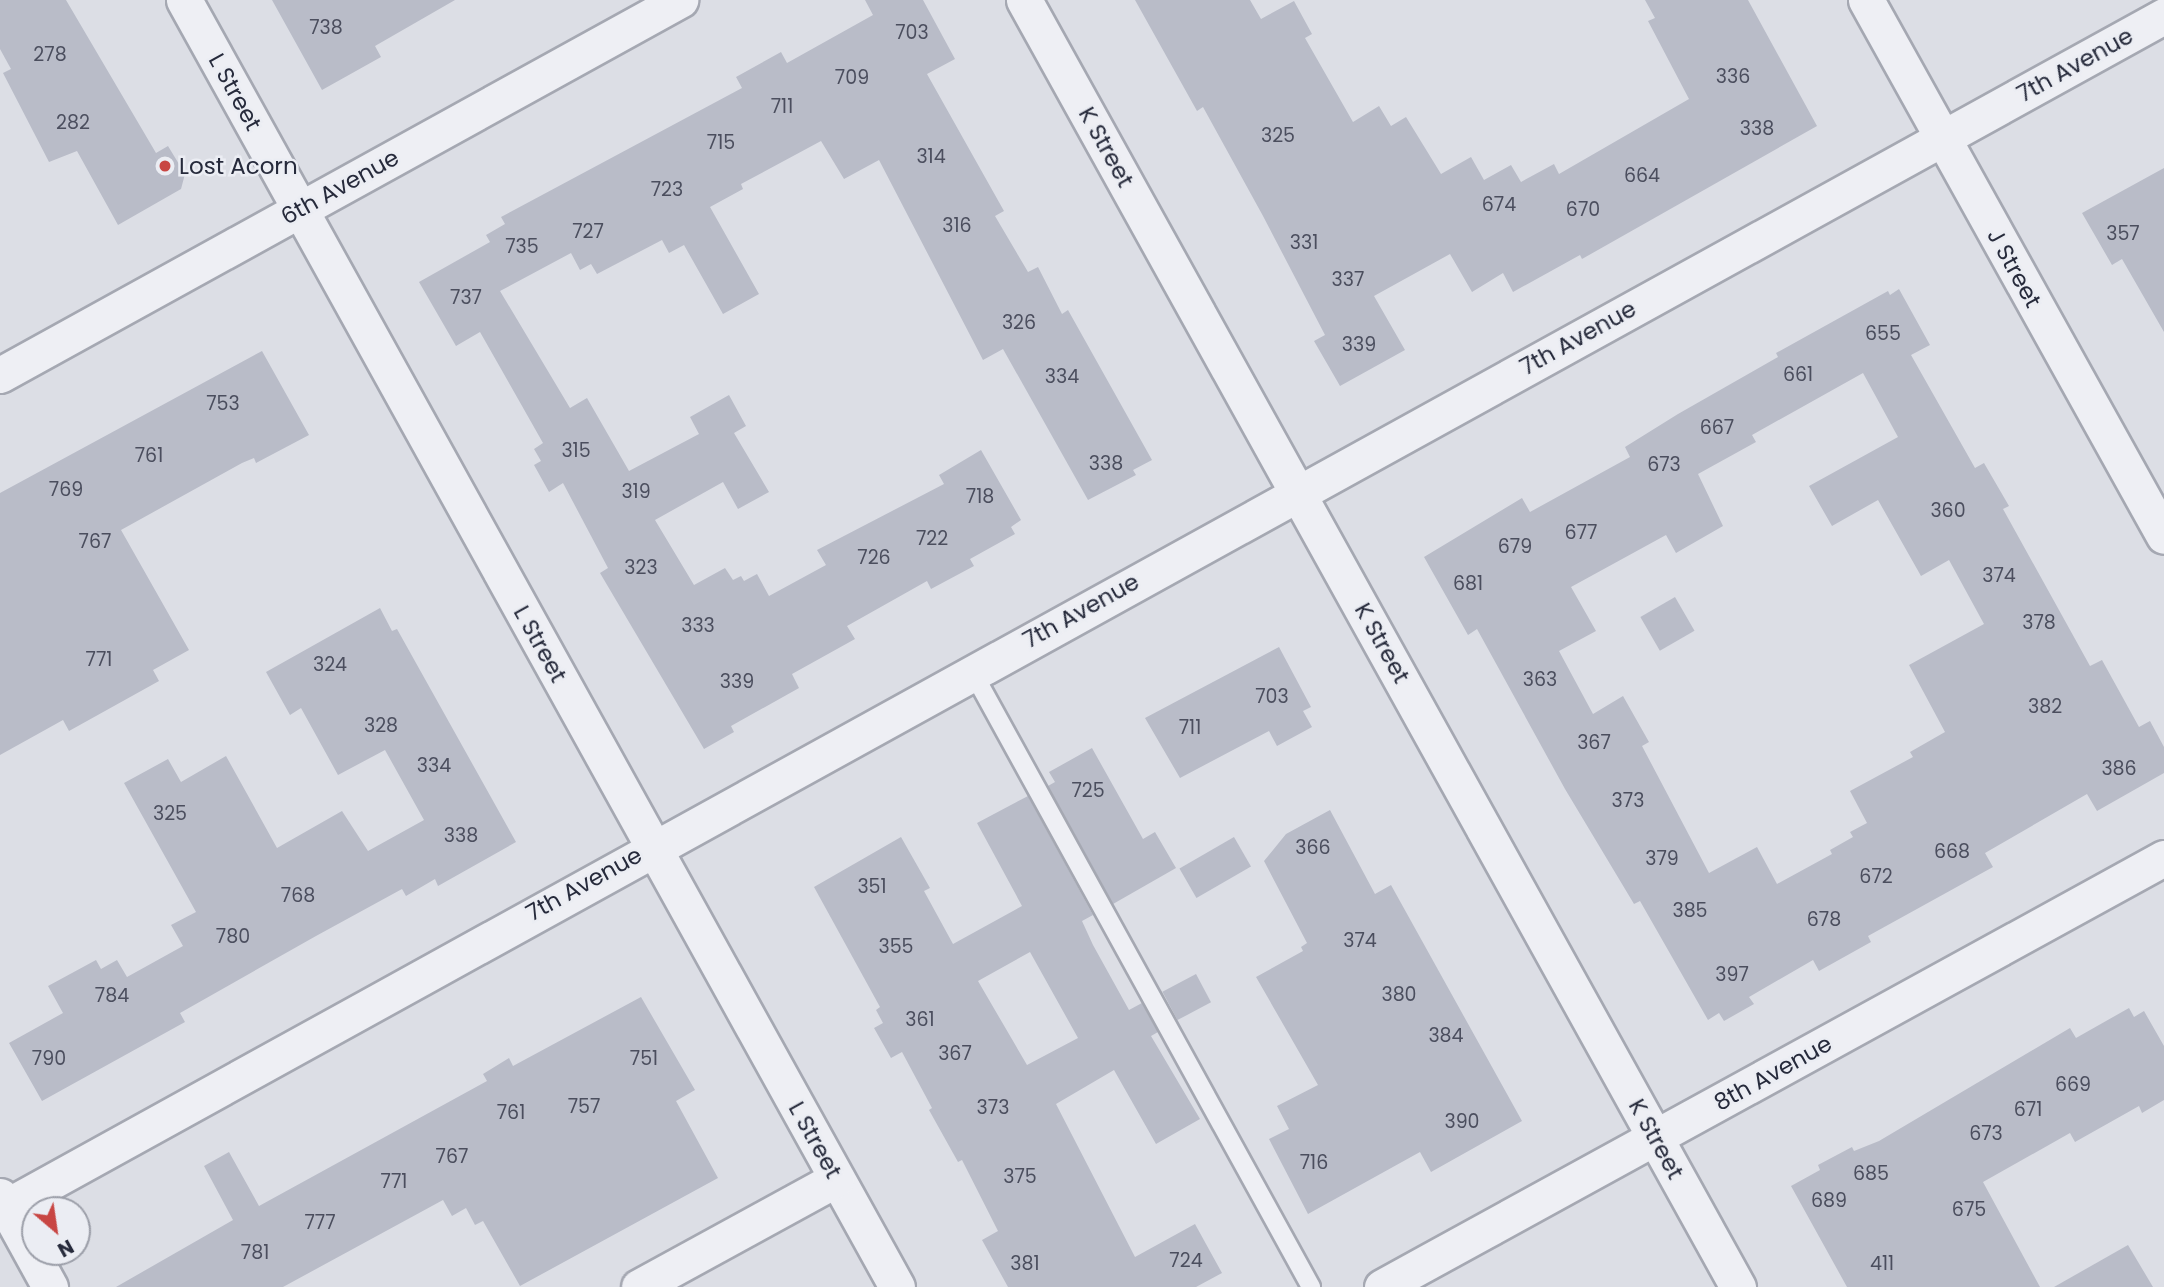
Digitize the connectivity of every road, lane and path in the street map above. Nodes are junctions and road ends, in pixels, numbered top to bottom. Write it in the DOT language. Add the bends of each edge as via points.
graph roads {
  1 [pos="184,0"];
  2 [pos="680,0"];
  3 [pos="1024,0"];
  4 [pos="1866,0"];
  5 [pos="2164,16"];
  6 [pos="1942,138"];
  7 [pos="300,210"];
  8 [pos="0,374"];
  9 [pos="1299,492"];
  10 [pos="2164,536"];
  11 [pos="972,671"];
  12 [pos="653,846"];
  13 [pos="2164,858"];
  14 [pos="1656,1138"];
  15 [pos="836,1179"];
  16 [pos="2,1204"];
  17 [pos="50,1287"];
  18 [pos="639,1287"];
  19 [pos="897,1287"];
  20 [pos="1311,1287"];
  21 [pos="1382,1287"];
  22 [pos="1738,1287"];
  1 -- 7 [label="street, L Street"];
  2 -- 7 [label="street, 6th Avenue"];
  3 -- 9 [label="street, K Street"];
  4 -- 6 [label="street, J Street"];
  5 -- 6 [label="street, 7th Avenue"];
  6 -- 9 [label="street, 7th Avenue"];
  6 -- 10 [label="street, J Street"];
  7 -- 8 [label="street, 6th Avenue"];
  7 -- 12 [label="street, L Street"];
  9 -- 11 [label="street, 7th Avenue"];
  9 -- 14 [label="street, K Street"];
  11 -- 12 [label="street, 7th Avenue"];
  11 -- 20 [label="lane"];
  12 -- 15 [label="street, L Street"];
  12 -- 16 [label="street, 7th Avenue"];
  13 -- 14 [label="street, 8th Avenue"];
  14 -- 21 [label="street, 8th Avenue"];
  14 -- 22 [label="street, K Street"];
  15 -- 18 [label="street"];
  15 -- 19 [label="street, L Street"];
  16 -- 17 [label="street"];
}
